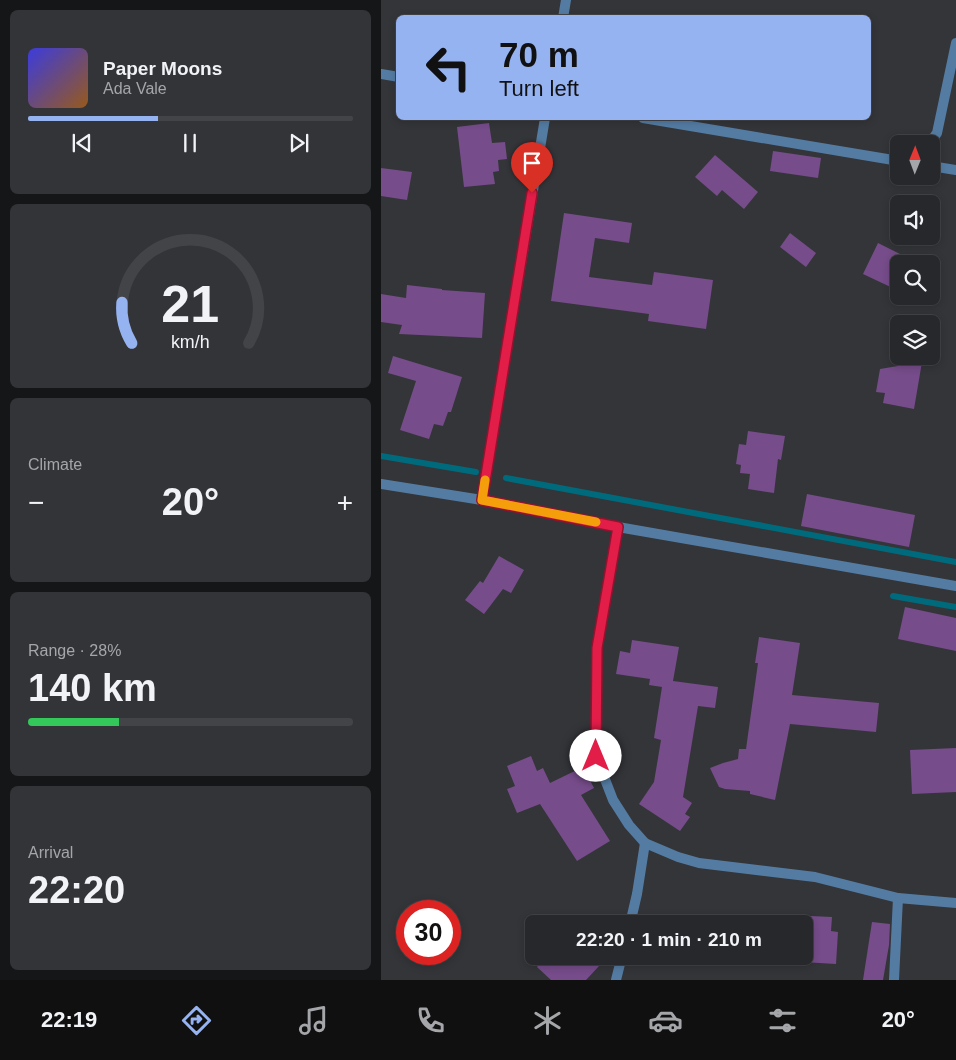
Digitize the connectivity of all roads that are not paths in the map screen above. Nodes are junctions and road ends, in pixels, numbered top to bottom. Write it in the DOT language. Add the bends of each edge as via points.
graph roads {
  1 [pos="566,0"];
  2 [pos="564,15"];
  3 [pos="956,43"];
  4 [pos="381,74"];
  5 [pos="396,76"];
  6 [pos="545,120"];
  7 [pos="655,120"];
  8 [pos="936,135"];
  9 [pos="890,159"];
  10 [pos="940,167"];
  11 [pos="956,170"];
  12 [pos="381,484"];
  13 [pos="482,500"];
  14 [pos="618,527"];
  15 [pos="956,586"];
  16 [pos="645,843"];
  17 [pos="898,898"];
  18 [pos="956,903"];
  19 [pos="632,915"];
  20 [pos="620,965"];
  21 [pos="616,980"];
  22 [pos="894,980"];
  1 -- 2 [label="street"];
  3 -- 8 [label="street"];
  4 -- 5 [label="street"];
  6 -- 13 [label="street"];
  7 -- 9 [label="street"];
  10 -- 11 [label="street"];
  12 -- 13 [label="street"];
  13 -- 14 [label="street"];
  14 -- 15 [label="street"];
  14 -- 16 [label="street" via="597,648 596,756 613,800"];
  16 -- 17 [label="street" via="699,863 815,877"];
  16 -- 19 [label="street"];
  17 -- 18 [label="street"];
  17 -- 22 [label="street"];
  20 -- 21 [label="street"];
}
